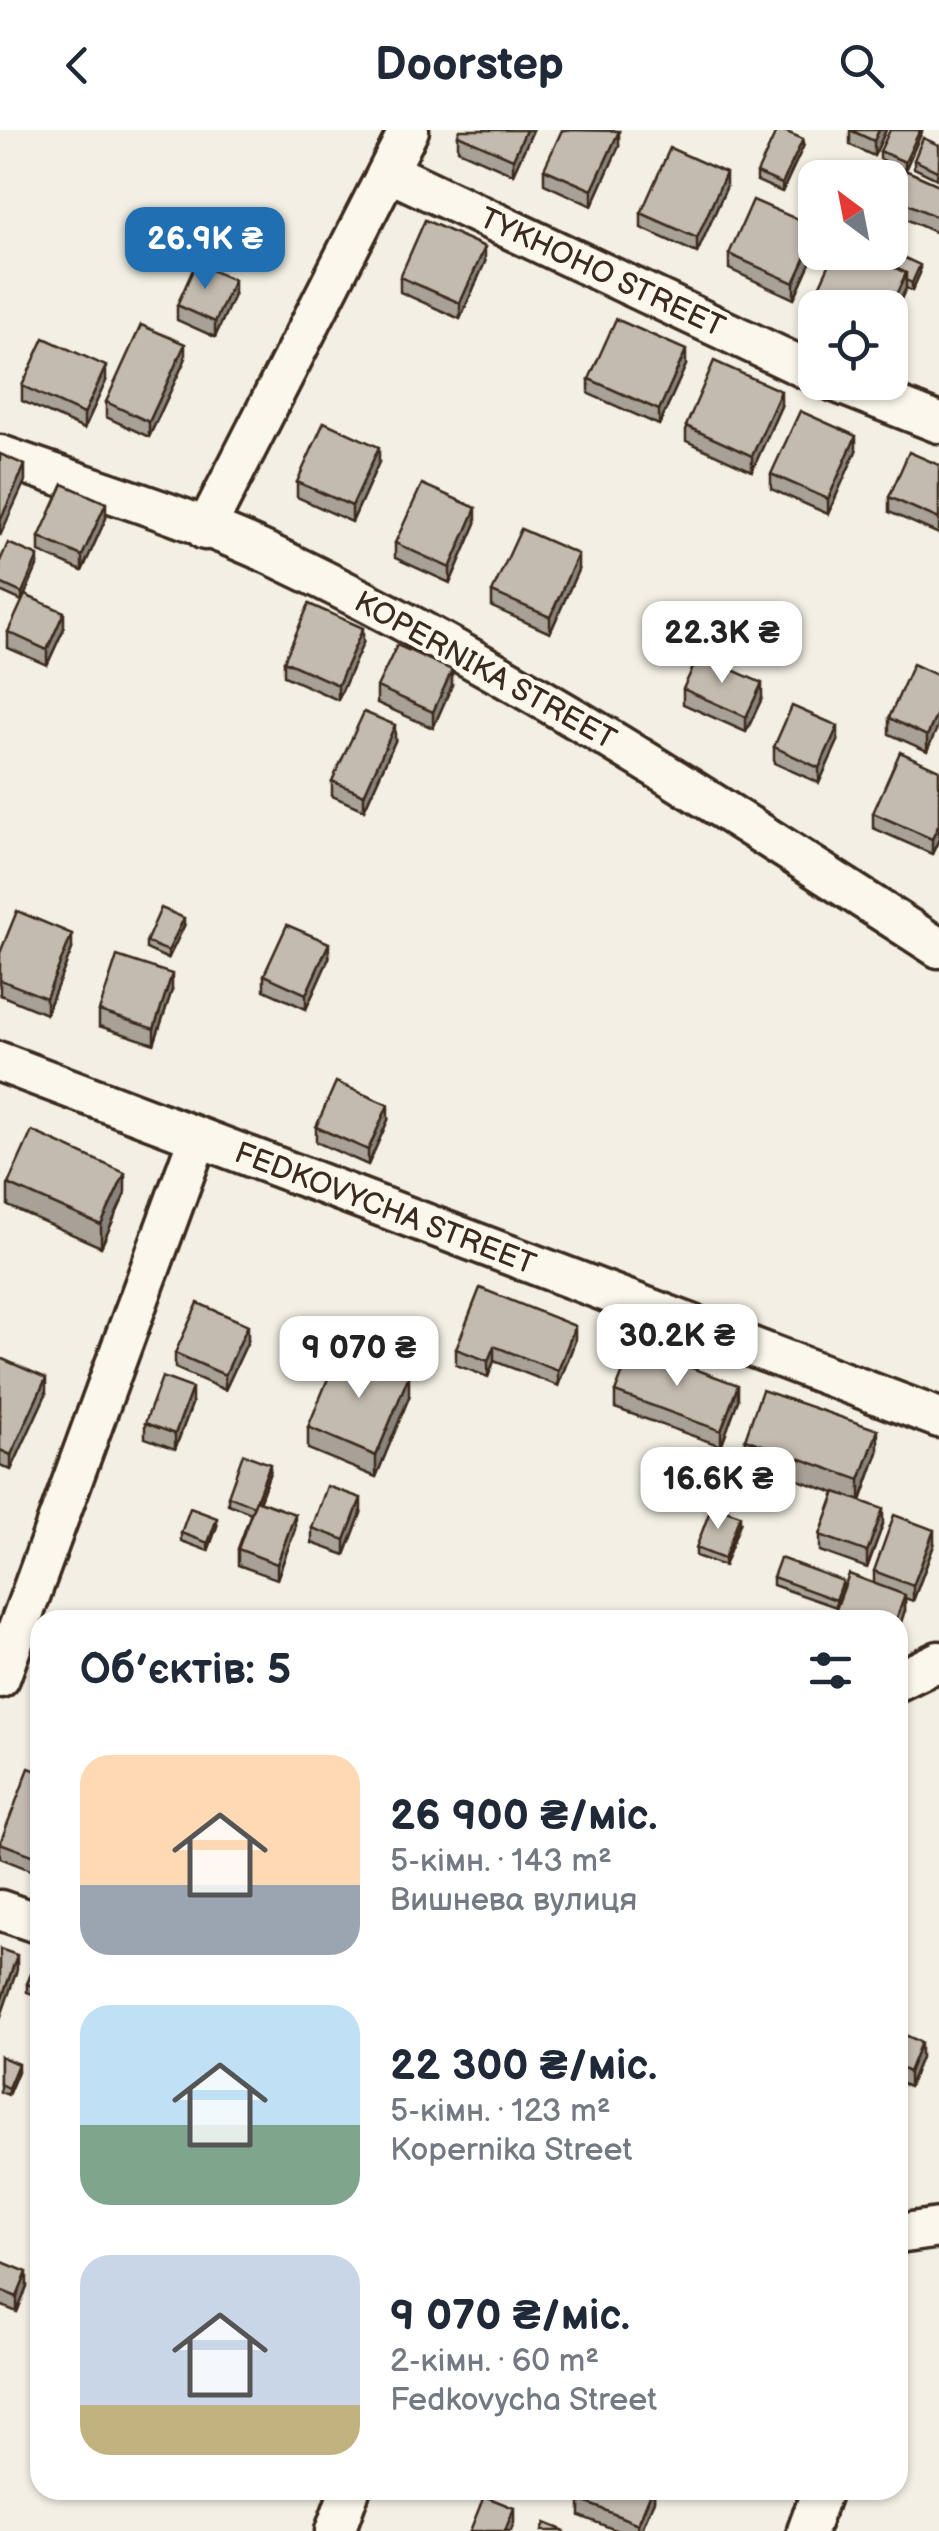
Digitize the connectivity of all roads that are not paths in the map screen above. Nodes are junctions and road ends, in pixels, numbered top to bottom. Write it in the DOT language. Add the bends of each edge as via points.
graph roads {
  1 [pos="409,130"];
  2 [pos="389,172"];
  3 [pos="798,365"];
  4 [pos="881,400"];
  5 [pos="939,423"];
  6 [pos="0,454"];
  7 [pos="205,530"];
  8 [pos="939,948"];
  9 [pos="0,1062"];
  10 [pos="198,1138"];
  11 [pos="939,1418"];
  12 [pos="939,1662"];
  13 [pos="908,1676"];
  14 [pos="0,1678"];
  15 [pos="0,1910"];
  16 [pos="30,1920"];
  17 [pos="939,2228"];
  18 [pos="908,2233"];
  19 [pos="346,2500"];
  20 [pos="819,2500"];
  21 [pos="335,2531"];
  22 [pos="808,2531"];
  1 -- 2 [label="street"];
  2 -- 3 [label="street, TYKHOHO STREET"];
  2 -- 7 [label="street"];
  4 -- 5 [label="street"];
  6 -- 7 [label="street, KOPERNIKA STREET"];
  7 -- 8 [label="street, KOPERNIKA STREET" via="276,556 500,675 681,781"];
  9 -- 10 [label="street, FEDKOVYCHA STREET"];
  10 -- 11 [label="street, FEDKOVYCHA STREET"];
  10 -- 14 [label="street"];
  12 -- 13 [label="street"];
  15 -- 16 [label="street"];
  17 -- 18 [label="street"];
  19 -- 21 [label="street"];
  20 -- 22 [label="street"];
}
